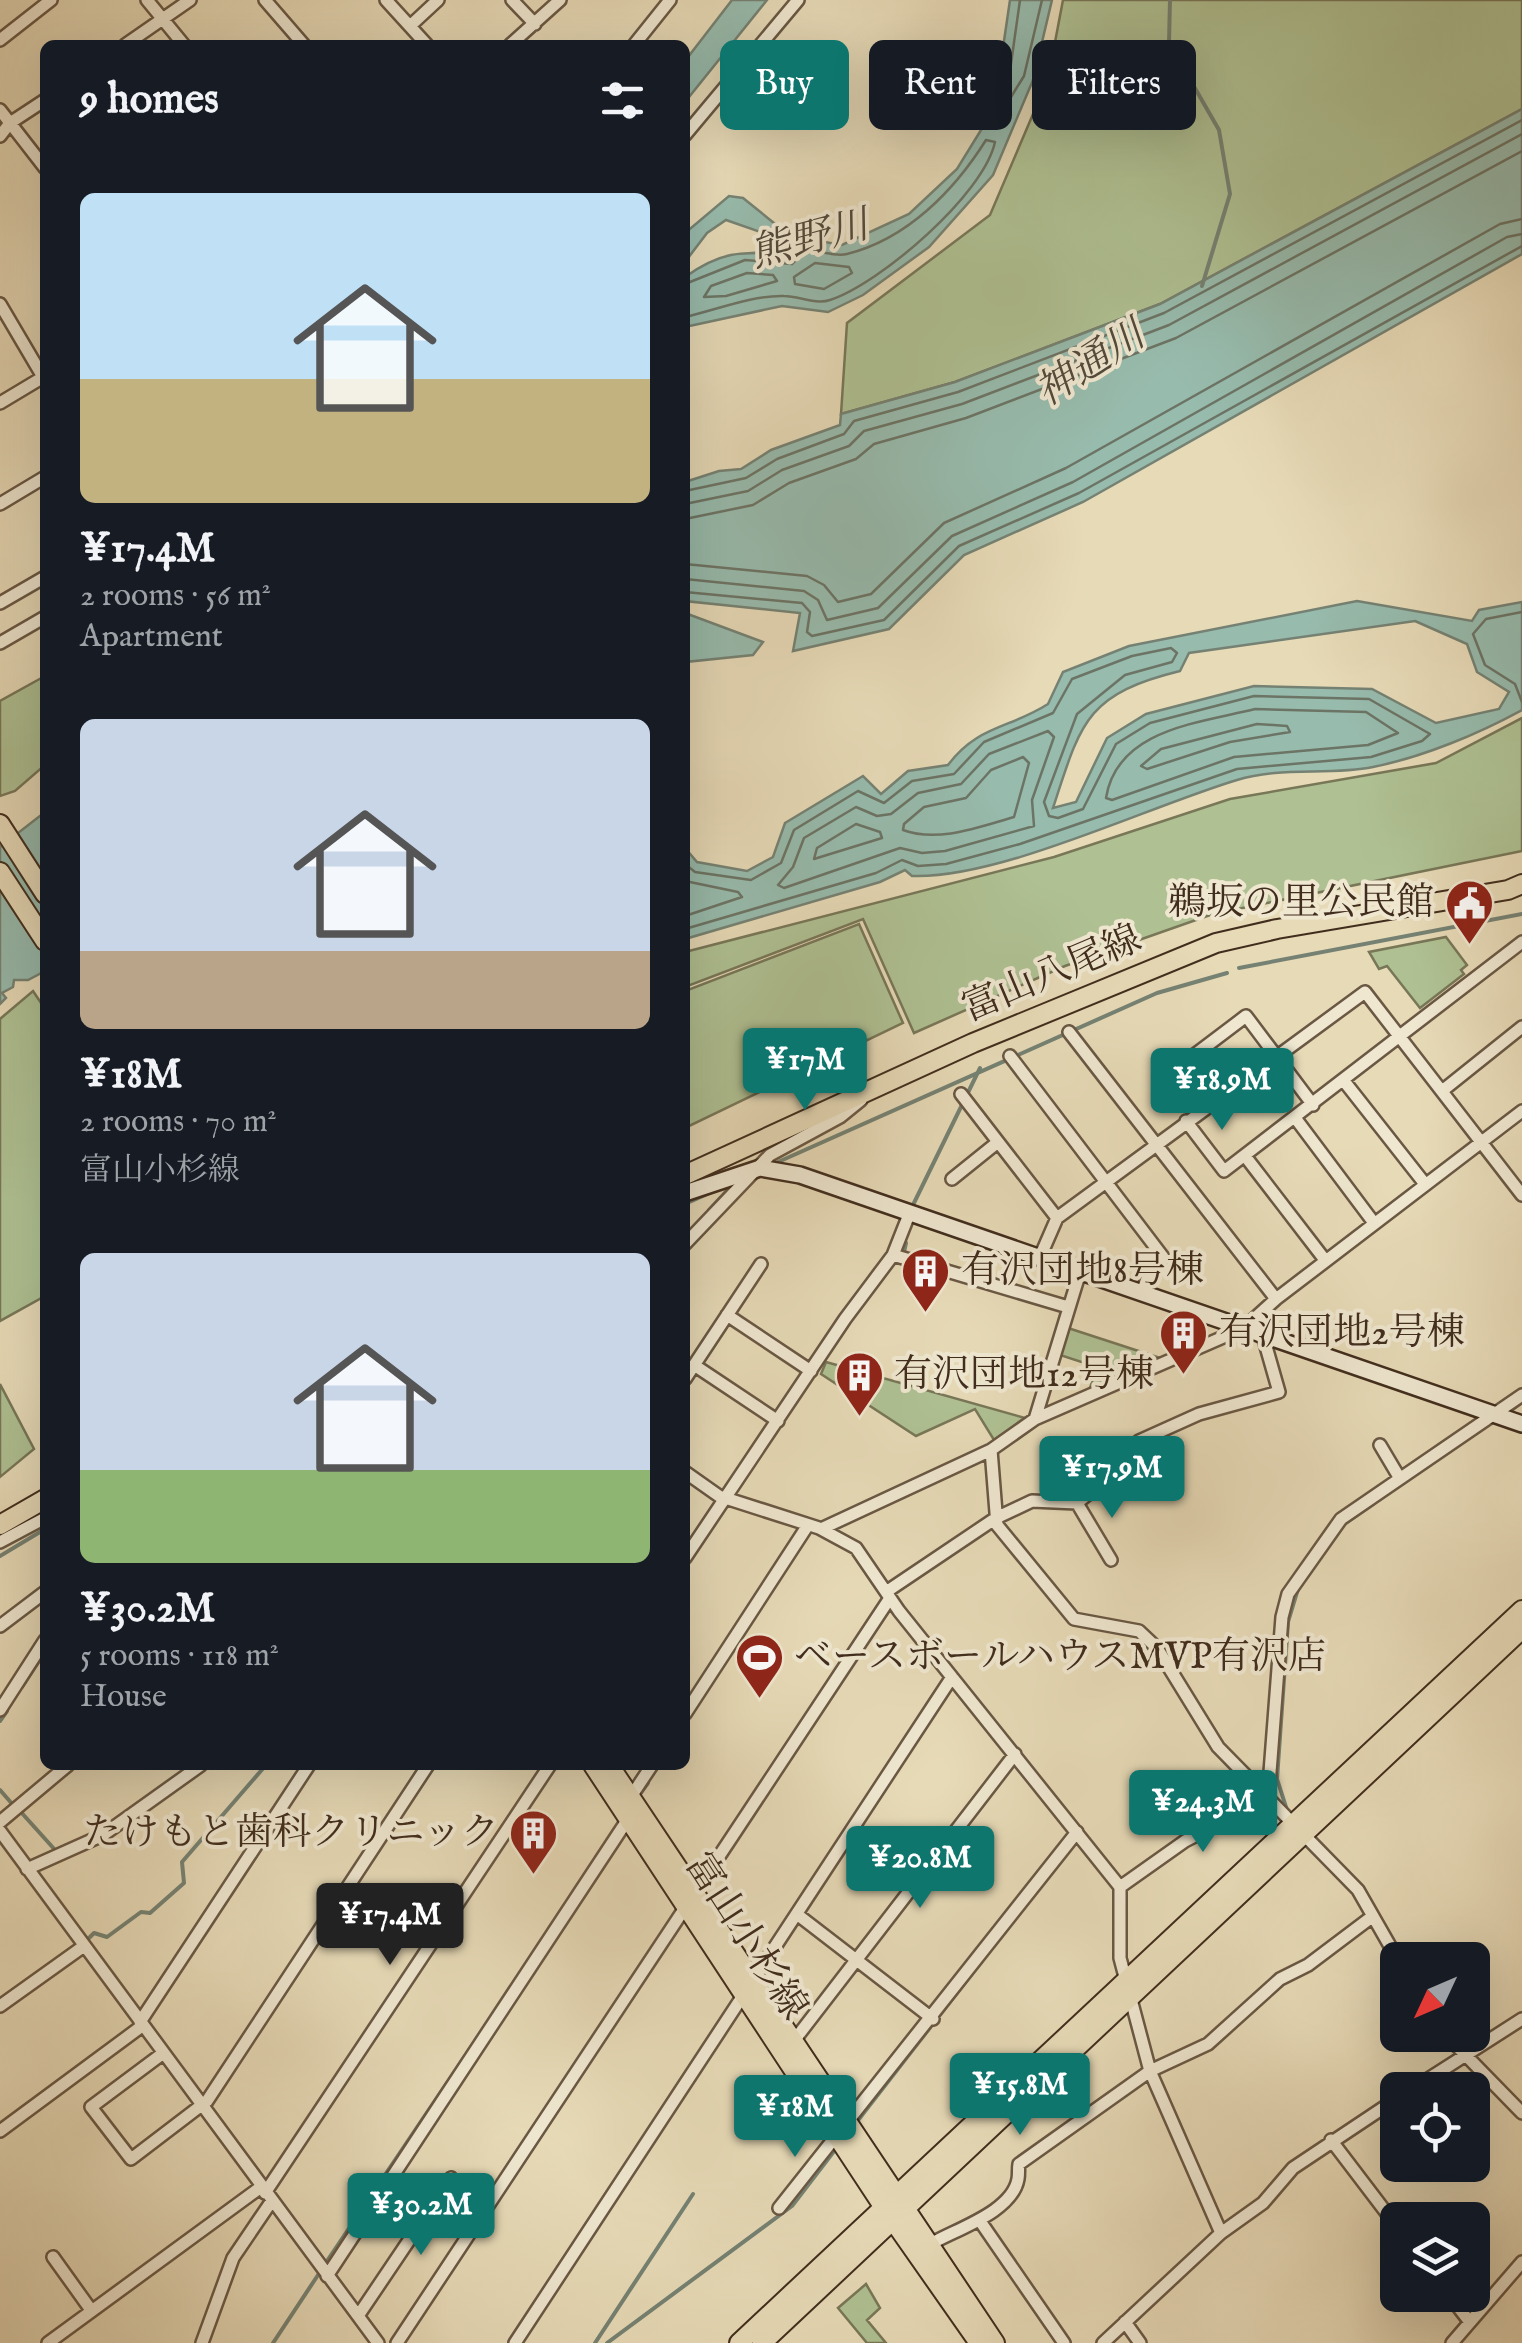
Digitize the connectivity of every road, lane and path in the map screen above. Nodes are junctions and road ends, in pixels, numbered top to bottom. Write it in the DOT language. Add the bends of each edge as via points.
graph roads {
  1 [pos="51,0"];
  2 [pos="147,0"];
  3 [pos="190,0"];
  4 [pos="265,0"];
  5 [pos="386,0"];
  6 [pos="438,0"];
  7 [pos="512,0"];
  8 [pos="560,0"];
  9 [pos="798,0"];
  10 [pos="662,3"];
  11 [pos="162,19"];
  12 [pos="534,24"];
  13 [pos="410,26"];
  14 [pos="0,40"];
  15 [pos="132,40"];
  16 [pos="180,40"];
  17 [pos="300,40"];
  18 [pos="423,40"];
  19 [pos="516,40"];
  20 [pos="637,40"];
  21 [pos="40,103"];
  22 [pos="0,110"];
  23 [pos="10,123"];
  24 [pos="690,129"];
  25 [pos="0,136"];
  26 [pos="40,162"];
  27 [pos="0,304"];
  28 [pos="40,369"];
  29 [pos="40,378"];
  30 [pos="0,403"];
  31 [pos="40,480"];
  32 [pos="0,504"];
  33 [pos="40,580"];
  34 [pos="0,603"];
  35 [pos="40,620"];
  36 [pos="0,643"];
  37 [pos="0,824"];
  38 [pos="0,872"];
  39 [pos="1522,884"];
  40 [pos="40,886"];
  41 [pos="40,934"];
  42 [pos="1522,942"];
  43 [pos="1522,1028"];
  44 [pos="1069,1032"];
  45 [pos="1401,1036"];
  46 [pos="1276,1054"];
  47 [pos="1010,1056"];
  48 [pos="1344,1081"];
  49 [pos="880,1084"];
  50 [pos="1442,1091"];
  51 [pos="961,1094"];
  52 [pos="1208,1104"];
  53 [pos="1313,1105"];
  54 [pos="1522,1112"];
  55 [pos="1296,1119"];
  56 [pos="1186,1120"];
  57 [pos="998,1142"];
  58 [pos="1482,1142"];
  59 [pos="1155,1144"];
  60 [pos="1245,1156"];
  61 [pos="760,1168"];
  62 [pos="690,1173"];
  63 [pos="952,1179"];
  64 [pos="1106,1183"];
  65 [pos="1424,1184"];
  66 [pos="690,1191"];
  67 [pos="1522,1195"];
  68 [pos="910,1212"];
  69 [pos="1057,1218"];
  70 [pos="1374,1223"];
  71 [pos="690,1239"];
  72 [pos="893,1256"];
  73 [pos="1040,1257"];
  74 [pos="1325,1260"];
  75 [pos="761,1264"];
  76 [pos="1080,1272"];
  77 [pos="1142,1293"];
  78 [pos="1276,1299"];
  79 [pos="1068,1306"];
  80 [pos="727,1316"];
  81 [pos="1244,1328"];
  82 [pos="1263,1336"];
  83 [pos="694,1364"];
  84 [pos="690,1371"];
  85 [pos="811,1371"];
  86 [pos="1522,1395"];
  87 [pos="1496,1415"];
  88 [pos="1034,1419"];
  89 [pos="778,1422"];
  90 [pos="1522,1424"];
  91 [pos="1380,1444"];
  92 [pos="991,1450"];
  93 [pos="690,1475"];
  94 [pos="1399,1477"];
  95 [pos="727,1496"];
  96 [pos="40,1502"];
  97 [pos="1077,1503"];
  98 [pos="996,1518"];
  99 [pos="40,1521"];
  100 [pos="0,1525"];
  101 [pos="815,1527"];
  102 [pos="0,1542"];
  103 [pos="690,1551"];
  104 [pos="1112,1560"];
  105 [pos="888,1595"];
  106 [pos="40,1596"];
  107 [pos="1522,1610"];
  108 [pos="0,1626"];
  109 [pos="1522,1629"];
  110 [pos="40,1648"];
  111 [pos="952,1677"];
  112 [pos="690,1707"];
  113 [pos="0,1710"];
  114 [pos="1014,1754"];
  115 [pos="62,1770"];
  116 [pos="194,1770"];
  117 [pos="306,1770"];
  118 [pos="425,1770"];
  119 [pos="547,1770"];
  120 [pos="597,1770"];
  121 [pos="612,1770"];
  122 [pos="649,1770"];
  123 [pos="630,1798"];
  124 [pos="1268,1798"];
  125 [pos="628,1818"];
  126 [pos="0,1822"];
  127 [pos="1299,1829"];
  128 [pos="0,1832"];
  129 [pos="1077,1832"];
  130 [pos="27,1869"];
  131 [pos="1120,1887"];
  132 [pos="690,1899"];
  133 [pos="798,1915"];
  134 [pos="1373,1916"];
  135 [pos="1388,1942"];
  136 [pos="84,1946"];
  137 [pos="856,1960"];
  138 [pos="1126,1982"];
  139 [pos="749,1990"];
  140 [pos="1130,2001"];
  141 [pos="0,2006"];
  142 [pos="932,2019"];
  143 [pos="1522,2019"];
  144 [pos="141,2024"];
  145 [pos="793,2042"];
  146 [pos="1461,2052"];
  147 [pos="162,2054"];
  148 [pos="1464,2056"];
  149 [pos="1150,2071"];
  150 [pos="1439,2072"];
  151 [pos="200,2106"];
  152 [pos="1380,2109"];
  153 [pos="1522,2114"];
  154 [pos="0,2130"];
  155 [pos="843,2132"];
  156 [pos="1331,2140"];
  157 [pos="451,2178"];
  158 [pos="266,2194"];
  159 [pos="1380,2204"];
  160 [pos="779,2208"];
  161 [pos="894,2208"];
  162 [pos="980,2221"];
  163 [pos="1222,2232"];
  164 [pos="929,2246"];
  165 [pos="54,2257"];
  166 [pos="1522,2262"];
  167 [pos="327,2276"];
  168 [pos="91,2310"];
  169 [pos="1462,2312"];
  170 [pos="358,2316"];
  171 [pos="1469,2321"];
  172 [pos="1125,2322"];
  173 [pos="48,2343"];
  174 [pos="202,2343"];
  175 [pos="378,2343"];
  176 [pos="398,2343"];
  177 [pos="515,2343"];
  178 [pos="739,2343"];
  179 [pos="762,2343"];
  180 [pos="980,2343"];
  181 [pos="995,2343"];
  182 [pos="1064,2343"];
  183 [pos="1103,2343"];
  184 [pos="1140,2343"];
  185 [pos="1452,2343"];
  1 -- 14 [label="street"];
  2 -- 11 [label="street"];
  3 -- 11 [label="street"];
  4 -- 17 [label="street"];
  5 -- 13 [label="street"];
  6 -- 13 [label="street"];
  7 -- 12 [label="street"];
  8 -- 12 [label="street"];
  9 -- 24 [label="street"];
  10 -- 20 [label="street"];
  11 -- 15 [label="street"];
  11 -- 16 [label="street"];
  12 -- 19 [label="street"];
  13 -- 18 [label="street"];
  21 -- 23 [label="street"];
  22 -- 23 [label="street"];
  23 -- 25 [label="street"];
  23 -- 26 [label="street"];
  27 -- 28 [label="street"];
  29 -- 30 [label="street"];
  31 -- 32 [label="street"];
  33 -- 34 [label="street"];
  35 -- 36 [label="street"];
  37 -- 40 [label="main road"];
  38 -- 41 [label="main road"];
  39 -- 49 [label="main road, 富山八尾線" via="1216,944"];
  42 -- 45 [label="street"];
  43 -- 50 [label="street"];
  44 -- 59 [label="street"];
  45 -- 46 [label="street" via="1365,992"];
  45 -- 48 [label="street"];
  45 -- 50 [label="street"];
  46 -- 52 [label="street"];
  46 -- 52 [label="street" via="1246,1016 1180,1066"];
  46 -- 53 [label="street"];
  47 -- 64 [label="street"];
  48 -- 53 [label="street"];
  48 -- 65 [label="street"];
  49 -- 61 [label="street"];
  49 -- 62 [label="main road, 富山八尾線"];
  50 -- 58 [label="street"];
  51 -- 57 [label="street"];
  52 -- 56 [label="street"];
  53 -- 55 [label="street"];
  54 -- 58 [label="street"];
  55 -- 60 [label="street"];
  55 -- 70 [label="street"];
  56 -- 59 [label="street"];
  56 -- 60 [label="street" via="1224,1171"];
  57 -- 63 [label="street"];
  57 -- 69 [label="street"];
  58 -- 65 [label="street"];
  58 -- 67 [label="street"];
  59 -- 64 [label="street"];
  59 -- 78 [label="street"];
  60 -- 74 [label="street"];
  61 -- 66 [label="street"];
  61 -- 68 [label="street"];
  61 -- 71 [label="street"];
  64 -- 69 [label="street"];
  64 -- 77 [label="street" via="1163,1257 1151,1267"];
  65 -- 70 [label="street"];
  68 -- 72 [label="street"];
  68 -- 73 [label="street"];
  69 -- 73 [label="street"];
  70 -- 74 [label="street"];
  72 -- 79 [label="street"];
  72 -- 85 [label="street"];
  73 -- 76 [label="street"];
  74 -- 78 [label="street"];
  75 -- 80 [label="street"];
  76 -- 77 [label="street"];
  76 -- 79 [label="street"];
  77 -- 81 [label="street"];
  78 -- 81 [label="street"];
  79 -- 88 [label="street"];
  80 -- 83 [label="street"];
  80 -- 85 [label="street"];
  81 -- 82 [label="street"];
  81 -- 88 [label="street"];
  82 -- 87 [label="street"];
  82 -- 97 [label="street" via="1279,1392 1199,1414 1139,1441"];
  83 -- 84 [label="street"];
  83 -- 89 [label="street"];
  85 -- 89 [label="street"];
  86 -- 87 [label="street"];
  87 -- 90 [label="street"];
  87 -- 94 [label="street"];
  88 -- 92 [label="street"];
  89 -- 95 [label="street"];
  91 -- 94 [label="street"];
  92 -- 98 [label="street"];
  92 -- 101 [label="street"];
  93 -- 95 [label="street"];
  94 -- 124 [label="street" via="1326,1534 1288,1594"];
  95 -- 101 [label="street"];
  95 -- 103 [label="street"];
  96 -- 100 [label="main road"];
  97 -- 98 [label="street" via="1032,1501"];
  97 -- 104 [label="street"];
  98 -- 105 [label="street"];
  98 -- 124 [label="street" via="1074,1618 1139,1631 1157,1648 1218,1747"];
  99 -- 102 [label="street"];
  101 -- 105 [label="street" via="856,1548"];
  101 -- 112 [label="street"];
  105 -- 111 [label="street"];
  105 -- 132 [label="street"];
  106 -- 108 [label="street"];
  107 -- 127 [label="main road"];
  109 -- 127 [label="main road"];
  110 -- 113 [label="street"];
  111 -- 114 [label="street"];
  111 -- 133 [label="street"];
  114 -- 129 [label="street"];
  114 -- 137 [label="street"];
  115 -- 126 [label="street"];
  116 -- 130 [label="street" via="136,1815"];
  117 -- 144 [label="street"];
  118 -- 151 [label="street"];
  119 -- 158 [label="street"];
  120 -- 125 [label="main road, 富山小杉線"];
  121 -- 123 [label="main road, 富山小杉線"];
  122 -- 123 [label="street"];
  123 -- 132 [label="main road, 富山小杉線"];
  124 -- 127 [label="street"];
  124 -- 131 [label="street" via="1185,1841"];
  125 -- 132 [label="main road, 富山小杉線"];
  125 -- 167 [label="street"];
  127 -- 134 [label="street" via="1358,1890"];
  127 -- 138 [label="main road"];
  127 -- 140 [label="main road"];
  128 -- 130 [label="street"];
  129 -- 131 [label="street"];
  129 -- 142 [label="street"];
  130 -- 136 [label="street"];
  131 -- 138 [label="street" via="1118,1938"];
  132 -- 139 [label="main road, 富山小杉線"];
  132 -- 176 [label="street"];
  133 -- 137 [label="street"];
  133 -- 139 [label="street"];
  134 -- 135 [label="street"];
  134 -- 149 [label="street" via="1280,1979 1208,2044"];
  136 -- 141 [label="street"];
  136 -- 144 [label="street"];
  137 -- 142 [label="street"];
  137 -- 145 [label="street"];
  138 -- 140 [label="street"];
  138 -- 161 [label="main road"];
  139 -- 145 [label="main road, 富山小杉線"];
  139 -- 155 [label="main road, 富山小杉線"];
  139 -- 177 [label="street"];
  140 -- 149 [label="street"];
  140 -- 161 [label="main road"];
  142 -- 155 [label="street"];
  143 -- 148 [label="street"];
  144 -- 147 [label="street"];
  144 -- 154 [label="street"];
  145 -- 155 [label="main road, 富山小杉線"];
  146 -- 148 [label="street"];
  147 -- 151 [label="street"];
  147 -- 151 [label="street" via="91,2106 131,2159"];
  148 -- 150 [label="street"];
  148 -- 153 [label="street"];
  149 -- 162 [label="street" via="1019,2164 1016,2185"];
  149 -- 163 [label="street"];
  151 -- 158 [label="street"];
  152 -- 156 [label="street"];
  155 -- 160 [label="street"];
  155 -- 161 [label="main road, 富山小杉線"];
  156 -- 159 [label="street"];
  156 -- 163 [label="street"];
  157 -- 170 [label="street"];
  158 -- 167 [label="street"];
  158 -- 168 [label="street"];
  158 -- 174 [label="street" via="233,2258"];
  161 -- 164 [label="main road, 富山小杉線"];
  161 -- 178 [label="main road"];
  161 -- 179 [label="main road"];
  161 -- 180 [label="main road, 富山小杉線"];
  162 -- 164 [label="street"];
  162 -- 182 [label="street"];
  163 -- 172 [label="street"];
  164 -- 181 [label="main road, 富山小杉線"];
  165 -- 168 [label="street"];
  166 -- 171 [label="street"];
  167 -- 170 [label="street"];
  168 -- 173 [label="street"];
  169 -- 171 [label="street"];
  170 -- 175 [label="street"];
  171 -- 185 [label="street"];
  172 -- 183 [label="street"];
  172 -- 184 [label="street"];
}
